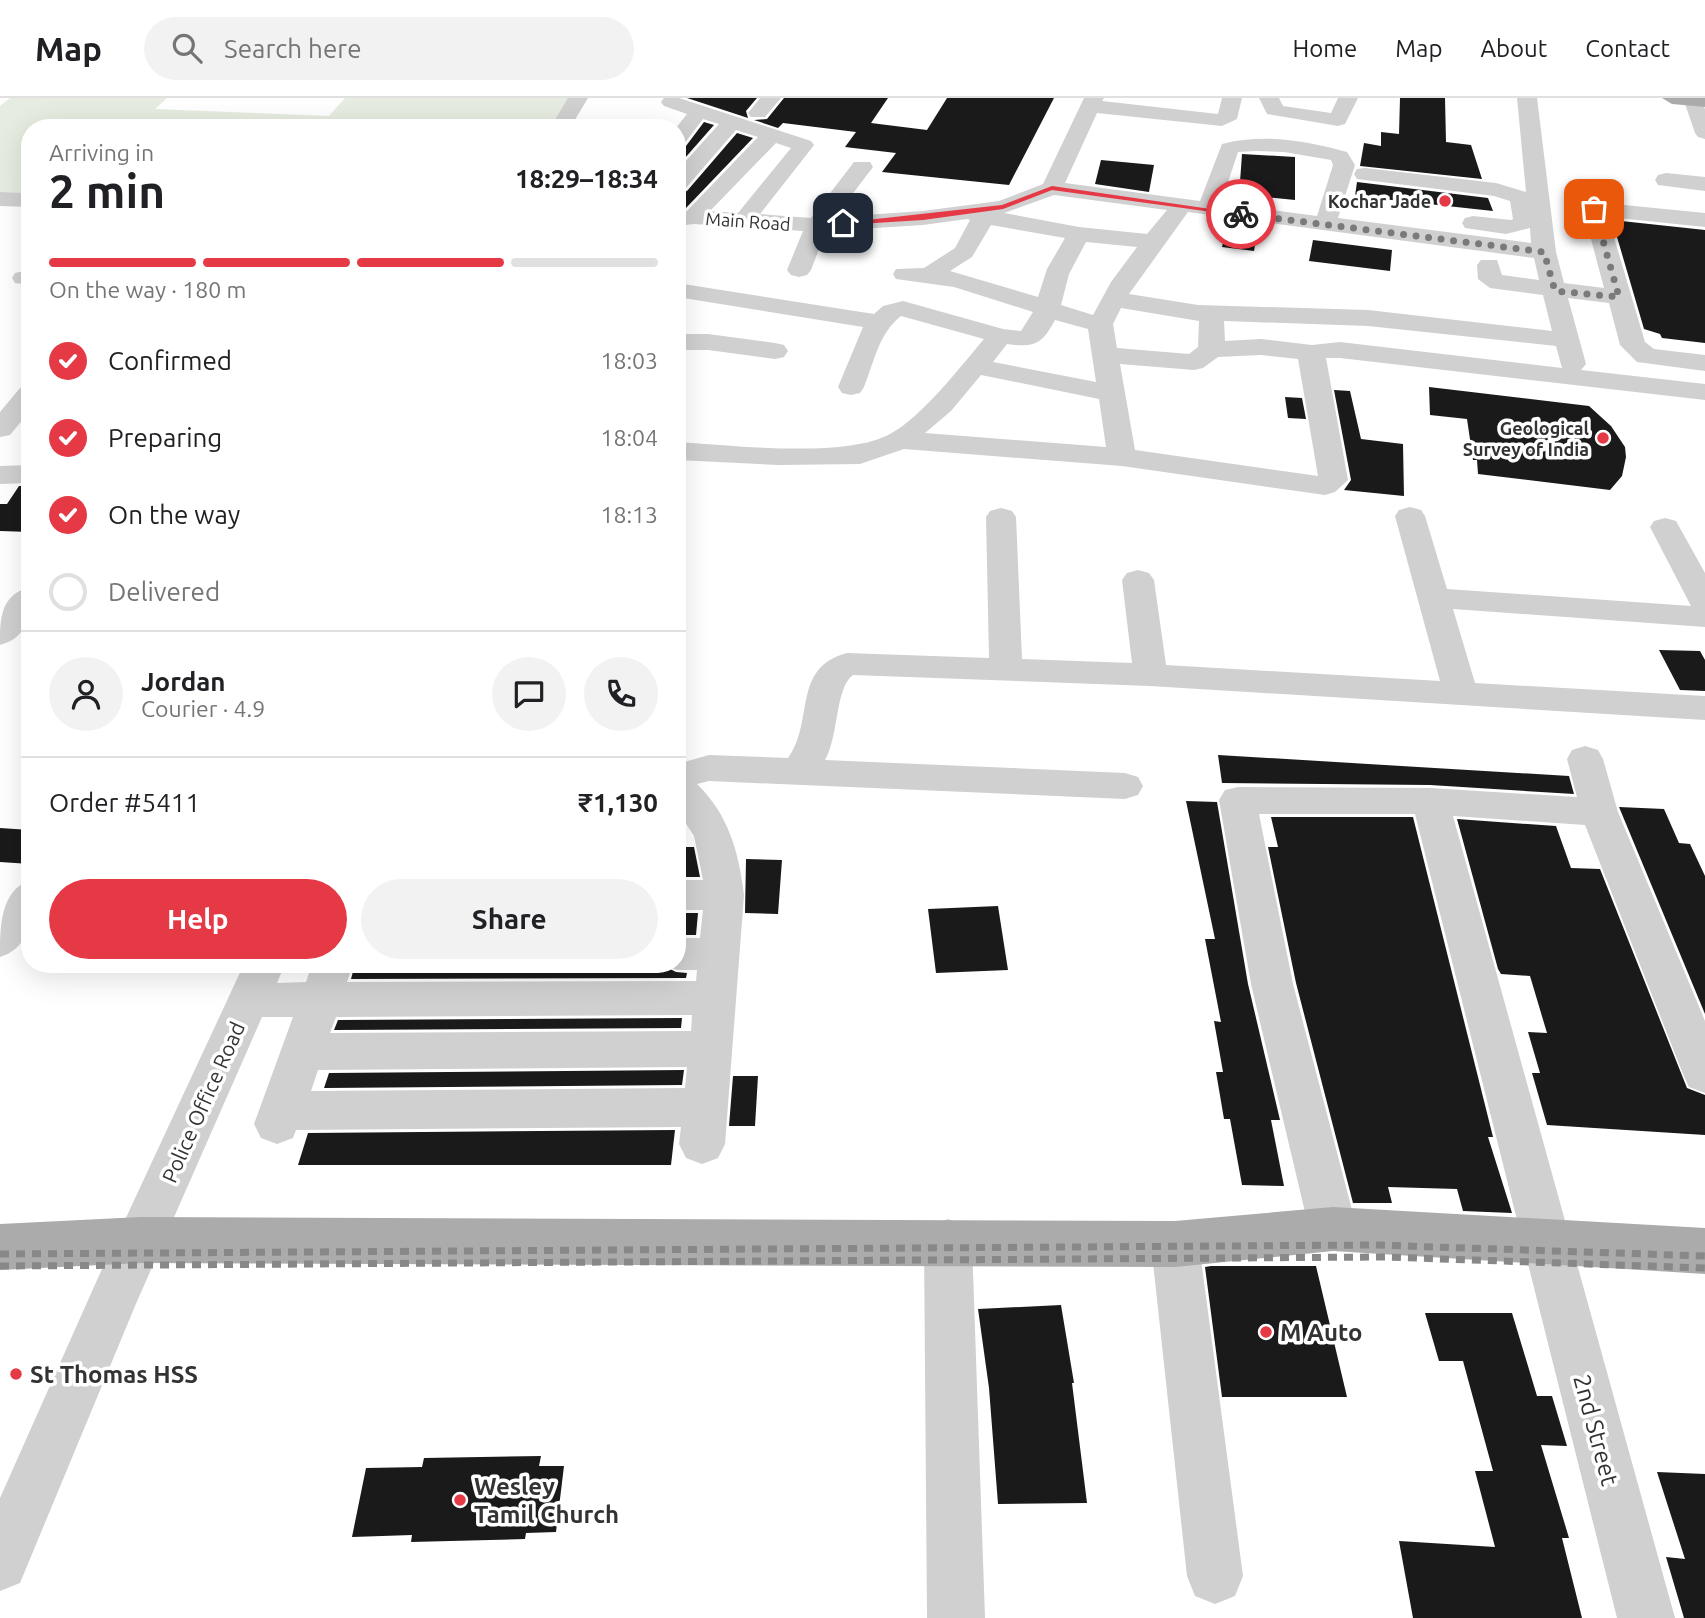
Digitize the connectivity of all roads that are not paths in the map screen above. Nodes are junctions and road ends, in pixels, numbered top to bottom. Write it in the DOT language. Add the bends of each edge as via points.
graph roads {
  1 [pos="578,98"];
  2 [pos="1232,98"];
  3 [pos="1269,98"];
  4 [pos="1348,98"];
  5 [pos="1527,98"];
  6 [pos="672,100"];
  7 [pos="1689,100"];
  8 [pos="1092,102"];
  9 [pos="699,111"];
  10 [pos="566,119"];
  11 [pos="657,119"];
  12 [pos="732,122"];
  13 [pos="686,128"];
  14 [pos="1705,133"];
  15 [pos="774,135"];
  16 [pos="862,167"];
  17 [pos="686,174"];
  18 [pos="1365,174"];
  19 [pos="1665,180"];
  20 [pos="1705,184"];
  21 [pos="1052,188"];
  22 [pos="686,193"];
  23 [pos="711,196"];
  24 [pos="0,199"];
  25 [pos="21,200"];
  26 [pos="1181,206"];
  27 [pos="1208,209"];
  28 [pos="1367,209"];
  29 [pos="976,215"];
  30 [pos="686,217"];
  31 [pos="686,218"];
  32 [pos="1705,220"];
  33 [pos="749,221"];
  34 [pos="1404,224"];
  35 [pos="817,225"];
  36 [pos="1325,225"];
  37 [pos="1079,234"];
  38 [pos="1154,242"];
  39 [pos="1484,245"];
  40 [pos="739,246"];
  41 [pos="1544,252"];
  42 [pos="799,270"];
  43 [pos="932,273"];
  44 [pos="905,274"];
  45 [pos="686,291"];
  46 [pos="1555,291"];
  47 [pos="1619,297"];
  48 [pos="1114,299"];
  49 [pos="1047,311"];
  50 [pos="1210,313"];
  51 [pos="878,323"];
  52 [pos="1100,324"];
  53 [pos="1001,336"];
  54 [pos="1567,340"];
  55 [pos="686,342"];
  56 [pos="1211,350"];
  57 [pos="775,351"];
  58 [pos="1312,353"];
  59 [pos="1104,355"];
  60 [pos="1705,363"];
  61 [pos="974,366"];
  62 [pos="1576,376"];
  63 [pos="851,387"];
  64 [pos="1705,392"];
  65 [pos="1110,393"];
  66 [pos="21,403"];
  67 [pos="4,420"];
  68 [pos="901,440"];
  69 [pos="686,451"];
  70 [pos="1122,457"];
  71 [pos="21,474"];
  72 [pos="0,475"];
  73 [pos="1410,516"];
  74 [pos="1001,517"];
  75 [pos="1664,527"];
  76 [pos="1138,580"];
  77 [pos="1435,598"];
  78 [pos="1705,603"];
  79 [pos="21,608"];
  80 [pos="1705,617"];
  81 [pos="0,634"];
  82 [pos="1006,669"];
  83 [pos="1150,675"];
  84 [pos="1461,694"];
  85 [pos="1705,708"];
  86 [pos="1585,759"];
  87 [pos="686,771"];
  88 [pos="799,771"];
  89 [pos="686,774"];
  90 [pos="1125,786"];
  91 [pos="1430,801"];
  92 [pos="1600,812"];
  93 [pos="686,895"];
  94 [pos="724,895"];
  95 [pos="21,909"];
  96 [pos="0,941"];
  97 [pos="686,954"];
  98 [pos="718,954"];
  99 [pos="257,982"];
  100 [pos="326,982"];
  101 [pos="715,998"];
  102 [pos="710,1049"];
  103 [pos="303,1052"];
  104 [pos="1705,1073"];
  105 [pos="1333,1229"];
  106 [pos="141,1240"];
  107 [pos="948,1242"];
  108 [pos="1546,1243"];
  109 [pos="1175,1244"];
  110 [pos="0,1247"];
  111 [pos="1705,1251"];
  112 [pos="0,1563"];
  113 [pos="1215,1576"];
  114 [pos="956,1618"];
  115 [pos="1646,1618"];
  1 -- 10 [label="street"];
  2 -- 8 [label="street" via="1230,115 1222,120"];
  3 -- 4 [label="street" via="1274,110 1338,120"];
  5 -- 41 [label="street"];
  6 -- 9 [label="street"];
  6 -- 11 [label="street"];
  7 -- 14 [label="street"];
  8 -- 21 [label="street"];
  9 -- 12 [label="street"];
  9 -- 13 [label="street"];
  12 -- 15 [label="street"];
  12 -- 17 [label="street"];
  15 -- 23 [label="street"];
  15 -- 33 [label="street" via="804,145"];
  16 -- 35 [label="street"];
  18 -- 39 [label="street" via="1520,197 1525,222"];
  19 -- 20 [label="street"];
  21 -- 26 [label="street"];
  21 -- 29 [label="street, Main Road"];
  22 -- 23 [label="street"];
  23 -- 30 [label="street"];
  24 -- 25 [label="street"];
  26 -- 27 [label="street"];
  26 -- 38 [label="street"];
  27 -- 36 [label="street"];
  27 -- 36 [label="street" via="1229,148 1255,144 1319,151 1340,156 1344,165"];
  28 -- 34 [label="street"];
  29 -- 35 [label="street, Main Road"];
  29 -- 37 [label="street"];
  29 -- 43 [label="street" via="964,252"];
  31 -- 33 [label="street, Main Road"];
  32 -- 47 [label="street" via="1594,209"];
  33 -- 35 [label="street, Main Road"];
  33 -- 40 [label="street"];
  34 -- 36 [label="street"];
  34 -- 39 [label="street"];
  35 -- 42 [label="street"];
  37 -- 38 [label="street"];
  37 -- 49 [label="street" via="1057,275"];
  38 -- 48 [label="street"];
  39 -- 41 [label="street"];
  39 -- 46 [label="street" via="1490,279"];
  41 -- 46 [label="street"];
  43 -- 44 [label="street"];
  43 -- 49 [label="street"];
  45 -- 51 [label="street"];
  46 -- 47 [label="street"];
  46 -- 54 [label="street"];
  47 -- 60 [label="street" via="1633,345 1646,356"];
  48 -- 50 [label="street"];
  48 -- 52 [label="street"];
  49 -- 52 [label="street"];
  49 -- 53 [label="street" via="1029,338"];
  50 -- 54 [label="street" via="1368,318"];
  50 -- 56 [label="street"];
  51 -- 53 [label="street" via="888,311 903,308"];
  51 -- 63 [label="street"];
  52 -- 59 [label="street"];
  53 -- 61 [label="street"];
  54 -- 62 [label="street"];
  55 -- 57 [label="street"];
  56 -- 58 [label="street"];
  56 -- 59 [label="street" via="1194,362"];
  58 -- 62 [label="street" via="1340,350"];
  58 -- 70 [label="street" via="1331,484 1318,487"];
  59 -- 65 [label="street"];
  61 -- 65 [label="street"];
  61 -- 68 [label="street" via="941,405"];
  62 -- 64 [label="street"];
  65 -- 70 [label="street"];
  66 -- 67 [label="street"];
  68 -- 69 [label="street" via="860,455"];
  68 -- 70 [label="street"];
  71 -- 72 [label="street"];
  73 -- 77 [label="street"];
  74 -- 82 [label="street"];
  75 -- 78 [label="street"];
  76 -- 83 [label="street"];
  77 -- 80 [label="street"];
  77 -- 84 [label="street"];
  79 -- 81 [label="street"];
  82 -- 83 [label="street"];
  82 -- 88 [label="street" via="861,663 835,668 827,680 816,741"];
  83 -- 84 [label="street"];
  84 -- 85 [label="street"];
  86 -- 92 [label="street"];
  87 -- 88 [label="street"];
  88 -- 90 [label="street"];
  89 -- 94 [label="street" via="695,803 712,828"];
  91 -- 92 [label="street"];
  91 -- 105 [label="street" via="1238,800 1272,984"];
  91 -- 108 [label="street, 2nd Street"];
  92 -- 104 [label="street"];
  93 -- 94 [label="street"];
  94 -- 98 [label="street"];
  95 -- 96 [label="street"];
  97 -- 98 [label="street"];
  98 -- 101 [label="street"];
  99 -- 100 [label="street"];
  99 -- 106 [label="street, Police Office Road"];
  100 -- 101 [label="street"];
  100 -- 103 [label="street"];
  101 -- 102 [label="street"];
  102 -- 103 [label="street"];
  102 -- 103 [label="street" via="703,1125 280,1117"];
  105 -- 108 [label="main road"];
  105 -- 109 [label="main road"];
  106 -- 107 [label="main road"];
  106 -- 110 [label="main road"];
  106 -- 112 [label="street, Police Office Road"];
  107 -- 109 [label="main road"];
  107 -- 114 [label="street"];
  108 -- 111 [label="main road"];
  108 -- 115 [label="street, 2nd Street"];
  109 -- 113 [label="street"];
}
